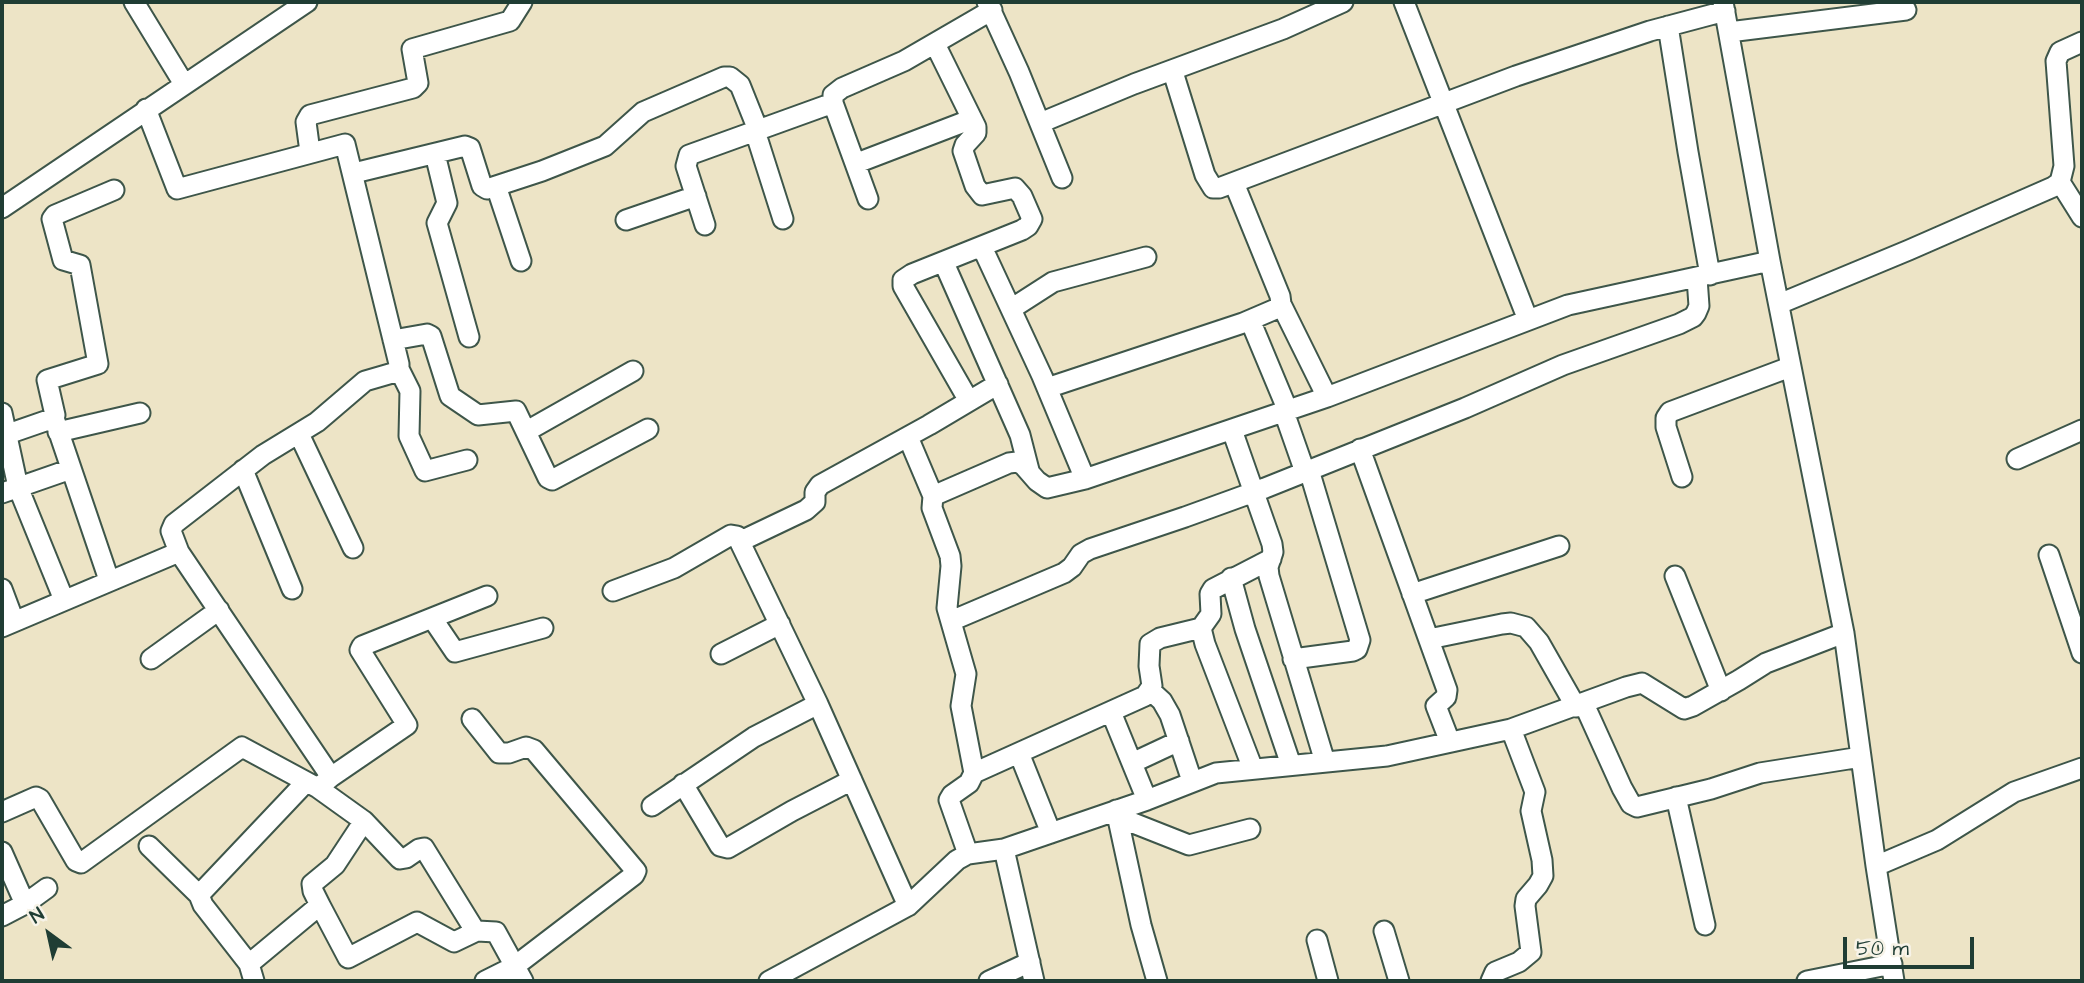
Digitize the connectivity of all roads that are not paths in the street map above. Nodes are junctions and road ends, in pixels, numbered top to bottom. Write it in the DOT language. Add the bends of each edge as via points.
graph roads {
  1 [pos="307,2"];
  2 [pos="522,2"];
  3 [pos="1343,2"];
  4 [pos="1404,2"];
  5 [pos="140,4"];
  6 [pos="990,6"];
  7 [pos="1724,6"];
  8 [pos="1906,10"];
  9 [pos="1668,26"];
  10 [pos="1729,33"];
  11 [pos="2082,42"];
  12 [pos="935,44"];
  13 [pos="1172,72"];
  14 [pos="184,84"];
  15 [pos="834,103"];
  16 [pos="1443,103"];
  17 [pos="146,109"];
  18 [pos="972,119"];
  19 [pos="1040,123"];
  20 [pos="757,130"];
  21 [pos="310,152"];
  22 [pos="435,154"];
  23 [pos="857,163"];
  24 [pos="354,173"];
  25 [pos="1062,178"];
  26 [pos="2060,181"];
  27 [pos="1234,183"];
  28 [pos="496,186"];
  29 [pos="114,190"];
  30 [pos="696,197"];
  31 [pos="868,199"];
  32 [pos="2,208"];
  33 [pos="2082,217"];
  34 [pos="626,219"];
  35 [pos="783,219"];
  36 [pos="705,225"];
  37 [pos="982,247"];
  38 [pos="1146,257"];
  39 [pos="521,261"];
  40 [pos="1770,261"];
  41 [pos="944,263"];
  42 [pos="1703,276"];
  43 [pos="1281,303"];
  44 [pos="1779,304"];
  45 [pos="1011,309"];
  46 [pos="1250,320"];
  47 [pos="1528,320"];
  48 [pos="470,337"];
  49 [pos="393,341"];
  50 [pos="1790,367"];
  51 [pos="399,369"];
  52 [pos="633,371"];
  53 [pos="998,384"];
  54 [pos="1047,388"];
  55 [pos="1327,397"];
  56 [pos="969,401"];
  57 [pos="1286,412"];
  58 [pos="2,413"];
  59 [pos="140,413"];
  60 [pos="56,425"];
  61 [pos="648,429"];
  62 [pos="1232,430"];
  63 [pos="2082,430"];
  64 [pos="527,431"];
  65 [pos="299,434"];
  66 [pos="4,435"];
  67 [pos="908,437"];
  68 [pos="1360,449"];
  69 [pos="2017,459"];
  70 [pos="467,460"];
  71 [pos="71,469"];
  72 [pos="243,470"];
  73 [pos="1029,470"];
  74 [pos="1307,471"];
  75 [pos="1682,477"];
  76 [pos="1085,479"];
  77 [pos="10,490"];
  78 [pos="1254,492"];
  79 [pos="933,496"];
  80 [pos="741,541"];
  81 [pos="1559,547"];
  82 [pos="352,548"];
  83 [pos="179,552"];
  84 [pos="2049,555"];
  85 [pos="1271,559"];
  86 [pos="1675,576"];
  87 [pos="1231,579"];
  88 [pos="109,580"];
  89 [pos="2,589"];
  90 [pos="292,589"];
  91 [pos="613,591"];
  92 [pos="1412,594"];
  93 [pos="487,596"];
  94 [pos="64,600"];
  95 [pos="219,610"];
  96 [pos="432,618"];
  97 [pos="951,621"];
  98 [pos="8,624"];
  99 [pos="780,624"];
  100 [pos="543,628"];
  101 [pos="1201,628"];
  102 [pos="1844,634"];
  103 [pos="1429,639"];
  104 [pos="2082,653"];
  105 [pos="721,654"];
  106 [pos="151,659"];
  107 [pos="1293,659"];
  108 [pos="1151,691"];
  109 [pos="1721,691"];
  110 [pos="818,704"];
  111 [pos="1580,705"];
  112 [pos="1111,712"];
  113 [pos="472,719"];
  114 [pos="1511,729"];
  115 [pos="1179,741"];
  116 [pos="1450,742"];
  117 [pos="1018,753"];
  118 [pos="1861,757"];
  119 [pos="1325,762"];
  120 [pos="1132,763"];
  121 [pos="1291,765"];
  122 [pos="2082,768"];
  123 [pos="1253,769"];
  124 [pos="974,774"];
  125 [pos="852,780"];
  126 [pos="1192,781"];
  127 [pos="318,783"];
  128 [pos="683,784"];
  129 [pos="1676,797"];
  130 [pos="1147,800"];
  131 [pos="652,806"];
  132 [pos="2,812"];
  133 [pos="1117,814"];
  134 [pos="364,821"];
  135 [pos="1250,829"];
  136 [pos="1051,833"];
  137 [pos="149,846"];
  138 [pos="1003,849"];
  139 [pos="2,852"];
  140 [pos="968,854"];
  141 [pos="1876,866"];
  142 [pos="47,888"];
  143 [pos="199,895"];
  144 [pos="25,904"];
  145 [pos="320,905"];
  146 [pos="908,906"];
  147 [pos="2,916"];
  148 [pos="1705,925"];
  149 [pos="1384,931"];
  150 [pos="477,932"];
  151 [pos="1317,940"];
  152 [pos="1032,972"];
  153 [pos="251,973"];
  154 [pos="1893,973"];
  155 [pos="519,974"];
  156 [pos="485,981"];
  157 [pos="769,981"];
  158 [pos="989,981"];
  159 [pos="1157,981"];
  160 [pos="1328,981"];
  161 [pos="1399,981"];
  162 [pos="1491,981"];
  163 [pos="1807,981"];
  1 -- 14 [label="street"];
  2 -- 21 [label="street" via="510,21 412,49 418,83 413,88 310,115 306,122"];
  3 -- 13 [label="street"];
  4 -- 16 [label="street"];
  5 -- 14 [label="street"];
  6 -- 12 [label="street"];
  6 -- 19 [label="street"];
  7 -- 9 [label="street"];
  7 -- 10 [label="street"];
  8 -- 10 [label="street"];
  9 -- 16 [label="street"];
  9 -- 42 [label="street"];
  10 -- 40 [label="street"];
  11 -- 26 [label="street" via="2060,52 2056,61 2064,166"];
  12 -- 15 [label="street" via="842,88 833,95"];
  12 -- 18 [label="street"];
  13 -- 19 [label="street"];
  13 -- 27 [label="street" via="1209,184 1219,188"];
  14 -- 17 [label="street"];
  15 -- 20 [label="street"];
  15 -- 23 [label="street"];
  16 -- 27 [label="street"];
  16 -- 47 [label="street"];
  17 -- 21 [label="street" via="177,188"];
  17 -- 32 [label="street"];
  18 -- 23 [label="street"];
  18 -- 37 [label="street" via="976,133 963,151 975,186 982,195 1015,188 1032,219 1022,230"];
  19 -- 25 [label="street"];
  20 -- 28 [label="street" via="740,85 724,77 643,112 605,146"];
  20 -- 30 [label="street" via="689,155 687,166"];
  20 -- 35 [label="street"];
  21 -- 24 [label="street" via="345,144"];
  22 -- 24 [label="street"];
  22 -- 28 [label="street" via="468,147 483,188"];
  22 -- 48 [label="street" via="447,203 438,223"];
  23 -- 31 [label="street"];
  24 -- 49 [label="street"];
  26 -- 33 [label="street"];
  26 -- 44 [label="street"];
  27 -- 43 [label="street"];
  28 -- 39 [label="street"];
  29 -- 60 [label="street" via="53,216 63,260 80,265 99,360 95,366 47,380"];
  30 -- 34 [label="street"];
  30 -- 36 [label="street"];
  37 -- 41 [label="street"];
  37 -- 45 [label="street"];
  38 -- 45 [label="street" via="1053,282"];
  40 -- 42 [label="street"];
  40 -- 44 [label="street"];
  41 -- 53 [label="street"];
  41 -- 56 [label="street" via="912,274 902,283"];
  42 -- 47 [label="street" via="1568,306"];
  42 -- 68 [label="street" via="1693,317"];
  43 -- 46 [label="street"];
  43 -- 55 [label="street"];
  44 -- 50 [label="street"];
  45 -- 54 [label="street"];
  46 -- 54 [label="street"];
  46 -- 57 [label="street"];
  47 -- 55 [label="street"];
  49 -- 51 [label="street"];
  49 -- 64 [label="street" via="432,336 450,396 478,415 516,411"];
  50 -- 75 [label="street" via="1670,412 1666,427"];
  50 -- 102 [label="street"];
  51 -- 65 [label="street" via="365,381"];
  51 -- 70 [label="street" via="410,391 408,431 425,471"];
  52 -- 64 [label="street"];
  53 -- 56 [label="street"];
  53 -- 73 [label="street"];
  54 -- 76 [label="street"];
  55 -- 57 [label="street"];
  56 -- 67 [label="street"];
  57 -- 62 [label="street"];
  57 -- 74 [label="street"];
  58 -- 66 [label="street"];
  59 -- 60 [label="street"];
  60 -- 66 [label="street"];
  60 -- 71 [label="street"];
  61 -- 64 [label="street" via="552,480"];
  62 -- 76 [label="street"];
  62 -- 78 [label="street"];
  63 -- 69 [label="street"];
  65 -- 72 [label="street"];
  65 -- 82 [label="street"];
  66 -- 77 [label="street"];
  67 -- 79 [label="street"];
  67 -- 80 [label="street" via="820,485 815,502 806,510"];
  68 -- 74 [label="street"];
  68 -- 92 [label="street"];
  71 -- 77 [label="street"];
  71 -- 88 [label="street"];
  72 -- 83 [label="street" via="171,526"];
  72 -- 90 [label="street"];
  73 -- 76 [label="street" via="1047,488"];
  73 -- 79 [label="street" via="1017,462 1009,463"];
  74 -- 78 [label="street"];
  74 -- 107 [label="street" via="1360,640 1353,651"];
  77 -- 94 [label="street"];
  78 -- 85 [label="street" via="1272,544"];
  78 -- 97 [label="street" via="1090,549 1064,573"];
  79 -- 97 [label="street" via="932,508 950,556 946,601"];
  80 -- 91 [label="street" via="731,535 685,562"];
  80 -- 99 [label="street"];
  81 -- 92 [label="street"];
  83 -- 88 [label="street"];
  83 -- 95 [label="street"];
  84 -- 104 [label="street"];
  85 -- 87 [label="street"];
  85 -- 107 [label="street" via="1269,576"];
  86 -- 109 [label="street"];
  87 -- 101 [label="street" via="1213,589 1211,614"];
  87 -- 121 [label="street"];
  88 -- 94 [label="street"];
  89 -- 98 [label="street"];
  92 -- 103 [label="street"];
  93 -- 96 [label="street"];
  94 -- 98 [label="street"];
  95 -- 106 [label="street"];
  95 -- 127 [label="street"];
  96 -- 100 [label="street" via="455,652"];
  96 -- 127 [label="street" via="360,648 407,725"];
  97 -- 124 [label="street" via="965,667 961,706"];
  99 -- 105 [label="street"];
  99 -- 110 [label="street"];
  101 -- 108 [label="street" via="1150,645"];
  101 -- 123 [label="street"];
  102 -- 109 [label="street" via="1766,663"];
  102 -- 118 [label="street"];
  103 -- 111 [label="street" via="1502,624 1526,627"];
  103 -- 116 [label="street" via="1447,690 1436,706"];
  107 -- 119 [label="street"];
  108 -- 112 [label="street"];
  108 -- 115 [label="street" via="1167,708"];
  109 -- 111 [label="street" via="1684,709 1642,683"];
  110 -- 125 [label="street"];
  110 -- 128 [label="street" via="754,737"];
  111 -- 114 [label="street"];
  111 -- 129 [label="street" via="1631,804 1644,807"];
  112 -- 117 [label="street"];
  112 -- 120 [label="street"];
  113 -- 155 [label="street" via="499,753 526,747 534,750 636,871"];
  114 -- 116 [label="street"];
  114 -- 162 [label="street" via="1535,792 1531,811 1543,876 1526,899 1531,951 1519,962 1494,972"];
  115 -- 120 [label="street"];
  115 -- 126 [label="street"];
  116 -- 119 [label="street"];
  117 -- 124 [label="street"];
  117 -- 136 [label="street"];
  118 -- 129 [label="street" via="1760,773"];
  118 -- 141 [label="street"];
  119 -- 121 [label="street"];
  120 -- 130 [label="street"];
  121 -- 123 [label="street"];
  122 -- 141 [label="street" via="2014,792 1937,840"];
  123 -- 126 [label="street"];
  124 -- 140 [label="street" via="949,800"];
  125 -- 128 [label="street" via="728,848 720,846"];
  125 -- 146 [label="street"];
  126 -- 130 [label="street"];
  127 -- 132 [label="street" via="242,747 81,863 40,799"];
  127 -- 134 [label="street"];
  127 -- 143 [label="street"];
  128 -- 131 [label="street"];
  129 -- 148 [label="street"];
  130 -- 133 [label="street"];
  133 -- 135 [label="street" via="1189,845"];
  133 -- 136 [label="street"];
  133 -- 159 [label="street"];
  134 -- 145 [label="street" via="335,865 312,884"];
  134 -- 150 [label="street" via="400,859 424,848"];
  136 -- 138 [label="street"];
  137 -- 143 [label="street"];
  138 -- 140 [label="street"];
  138 -- 152 [label="street"];
  139 -- 144 [label="street"];
  140 -- 146 [label="street"];
  141 -- 154 [label="street"];
  142 -- 144 [label="street"];
  143 -- 153 [label="street"];
  144 -- 147 [label="street"];
  145 -- 150 [label="street" via="348,958 417,922 454,942"];
  145 -- 153 [label="street"];
  146 -- 157 [label="street"];
  149 -- 161 [label="street"];
  150 -- 155 [label="street" via="496,932"];
  151 -- 160 [label="street"];
  152 -- 158 [label="street"];
  154 -- 163 [label="street"];
  155 -- 156 [label="street"];
}
